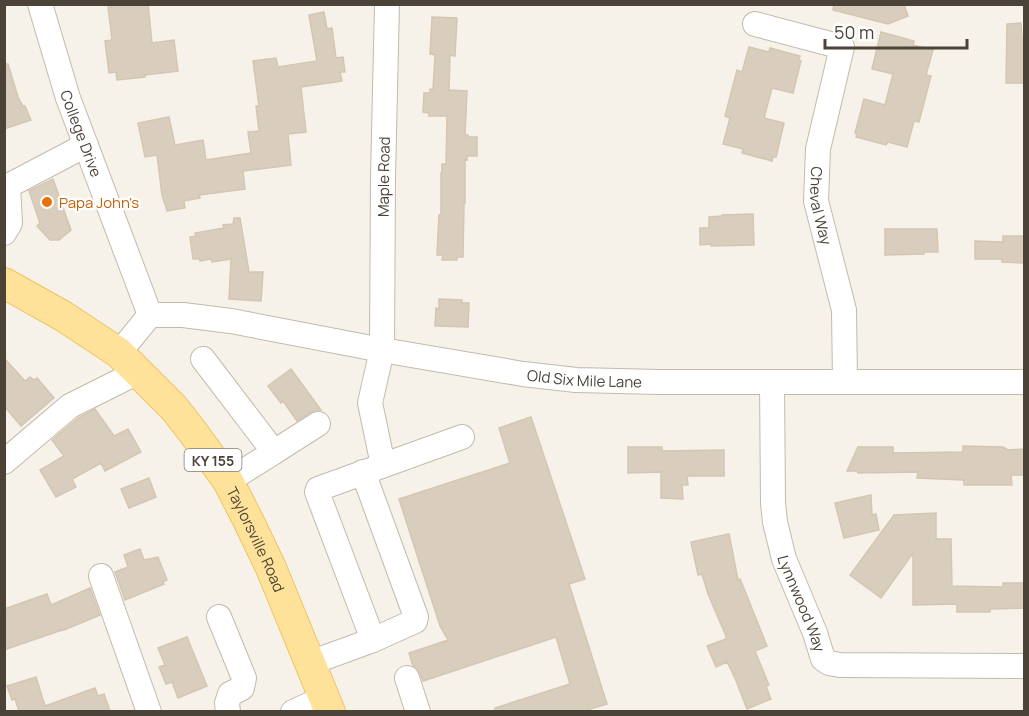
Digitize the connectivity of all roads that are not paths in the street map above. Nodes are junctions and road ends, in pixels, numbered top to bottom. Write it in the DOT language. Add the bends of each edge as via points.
graph roads {
  1 [pos="40,4"];
  2 [pos="387,4"];
  3 [pos="755,24"];
  4 [pos="86,145"];
  5 [pos="4,233"];
  6 [pos="7,290"];
  7 [pos="150,315"];
  8 [pos="382,350"];
  9 [pos="203,360"];
  10 [pos="129,363"];
  11 [pos="845,381"];
  12 [pos="772,382"];
  13 [pos="1024,382"];
  14 [pos="318,424"];
  15 [pos="462,437"];
  16 [pos="274,452"];
  17 [pos="4,462"];
  18 [pos="373,469"];
  19 [pos="228,481"];
  20 [pos="101,576"];
  21 [pos="219,617"];
  22 [pos="373,640"];
  23 [pos="310,663"];
  24 [pos="1024,666"];
  25 [pos="407,678"];
  26 [pos="327,705"];
  27 [pos="149,711"];
  28 [pos="228,711"];
  29 [pos="292,711"];
  30 [pos="418,711"];
  1 -- 4 [label="street, College Drive"];
  2 -- 8 [label="street, Maple Road"];
  3 -- 11 [label="street, Cheval Way" via="842,47 818,149 816,201 844,310"];
  4 -- 5 [label="street" via="8,186 10,223"];
  4 -- 7 [label="street, College Drive"];
  6 -- 10 [label="main road, Taylorsville Road / KY 155" via="63,316"];
  7 -- 8 [label="street, Old Six Mile Lane" via="231,321"];
  7 -- 10 [label="street"];
  8 -- 12 [label="street, Old Six Mile Lane" via="576,380"];
  8 -- 18 [label="street, Maple Road" via="370,403"];
  9 -- 16 [label="street"];
  10 -- 17 [label="street"];
  10 -- 19 [label="main road, Taylorsville Road / KY 155" via="174,408"];
  11 -- 12 [label="street, Old Six Mile Lane"];
  11 -- 13 [label="street, Old Six Mile Lane"];
  12 -- 24 [label="street, Lynnwood Way" via="775,522 784,559 823,659 840,665"];
  14 -- 16 [label="street"];
  15 -- 18 [label="street"];
  16 -- 19 [label="street"];
  18 -- 22 [label="street, Maple Road" via="416,617 415,621"];
  18 -- 22 [label="street" via="317,492"];
  19 -- 23 [label="main road, Taylorsville Road / KY 155" via="271,568"];
  20 -- 27 [label="street"];
  21 -- 28 [label="street" via="244,678 242,688 230,694"];
  22 -- 23 [label="street"];
  23 -- 26 [label="main road, Taylorsville Road / KY 155"];
  25 -- 30 [label="street"];
  26 -- 29 [label="street"];
}
